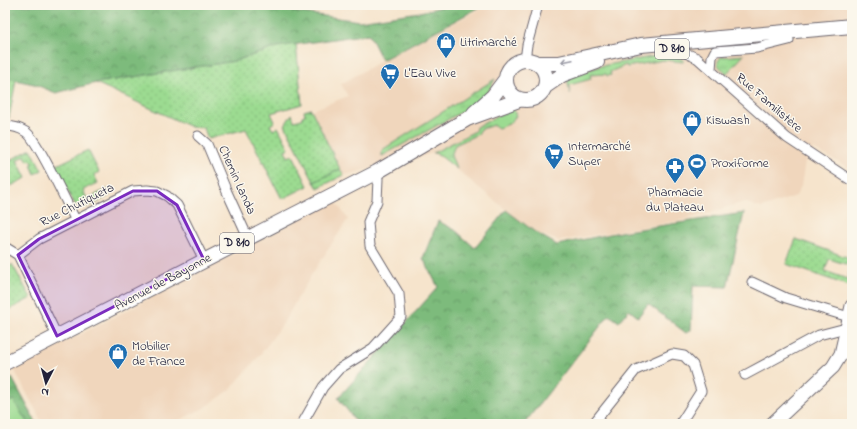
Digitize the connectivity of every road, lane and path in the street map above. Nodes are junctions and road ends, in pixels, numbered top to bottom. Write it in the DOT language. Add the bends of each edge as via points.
graph roads {
  1 [pos="538,5"];
  2 [pos="852,26"];
  3 [pos="852,30"];
  4 [pos="757,34"];
  5 [pos="852,35"];
  6 [pos="805,39"];
  7 [pos="790,40"];
  8 [pos="697,53"];
  9 [pos="531,61"];
  10 [pos="710,69"];
  11 [pos="505,80"];
  12 [pos="546,86"];
  13 [pos="519,100"];
  14 [pos="467,119"];
  15 [pos="5,126"];
  16 [pos="198,136"];
  17 [pos="377,172"];
  18 [pos="852,181"];
  19 [pos="76,221"];
  20 [pos="248,238"];
  21 [pos="5,247"];
  22 [pos="18,254"];
  23 [pos="204,260"];
  24 [pos="752,282"];
  25 [pos="849,317"];
  26 [pos="57,336"];
  27 [pos="846,353"];
  28 [pos="5,363"];
  29 [pos="745,375"];
  30 [pos="302,424"];
  31 [pos="593,424"];
  32 [pos="680,424"];
  33 [pos="772,424"];
  1 -- 9 [label="street" via="527,46"];
  2 -- 4 [label="main road"];
  3 -- 6 [label="main road" via="813,34"];
  4 -- 8 [label="street" via="697,43"];
  4 -- 9 [label="main road, one-way" via="641,45 559,63"];
  5 -- 6 [label="main road, D 810"];
  6 -- 7 [label="main road, D 810"];
  7 -- 8 [label="main road, D 810"];
  7 -- 10 [label="street" via="758,48 716,51"];
  8 -- 10 [label="street, Rue Familistère"];
  8 -- 12 [label="main road, D 810" via="676,49 636,53 599,61 562,75"];
  9 -- 11 [label="main road" via="511,66"];
  9 -- 12 [label="main road" via="545,73"];
  10 -- 18 [label="street, Rue Familistère" via="787,138"];
  11 -- 13 [label="main road" via="509,92"];
  11 -- 14 [label="main road, D 810" via="494,96"];
  12 -- 13 [label="main road" via="535,98 528,101"];
  13 -- 14 [label="main road, D 810"];
  14 -- 17 [label="main road, Avenue de Bayonne / D 810"];
  15 -- 19 [label="street" via="27,132 44,158"];
  16 -- 20 [label="street, Chemin Landa" via="207,144"];
  17 -- 20 [label="main road, Avenue de Bayonne / D 810"];
  17 -- 30 [label="street" via="377,201 368,222 370,246 399,294 401,316 373,348 339,368 322,387"];
  19 -- 22 [label="street, Rue Chutiqueta" via="39,239"];
  19 -- 23 [label="street, Rue Chutiqueta" via="133,191 157,191 177,204"];
  20 -- 23 [label="main road, Avenue de Bayonne / D 810"];
  21 -- 22 [label="street"];
  22 -- 26 [label="street"];
  23 -- 26 [label="main road, Avenue de Bayonne / D 810"];
  24 -- 25 [label="street" via="786,298"];
  25 -- 27 [label="street"];
  25 -- 29 [label="street"];
  26 -- 28 [label="main road, Avenue de Bayonne / D 810"];
  27 -- 33 [label="street"];
  31 -- 32 [label="street" via="636,370 672,354 684,356 693,365 701,391"];
}
